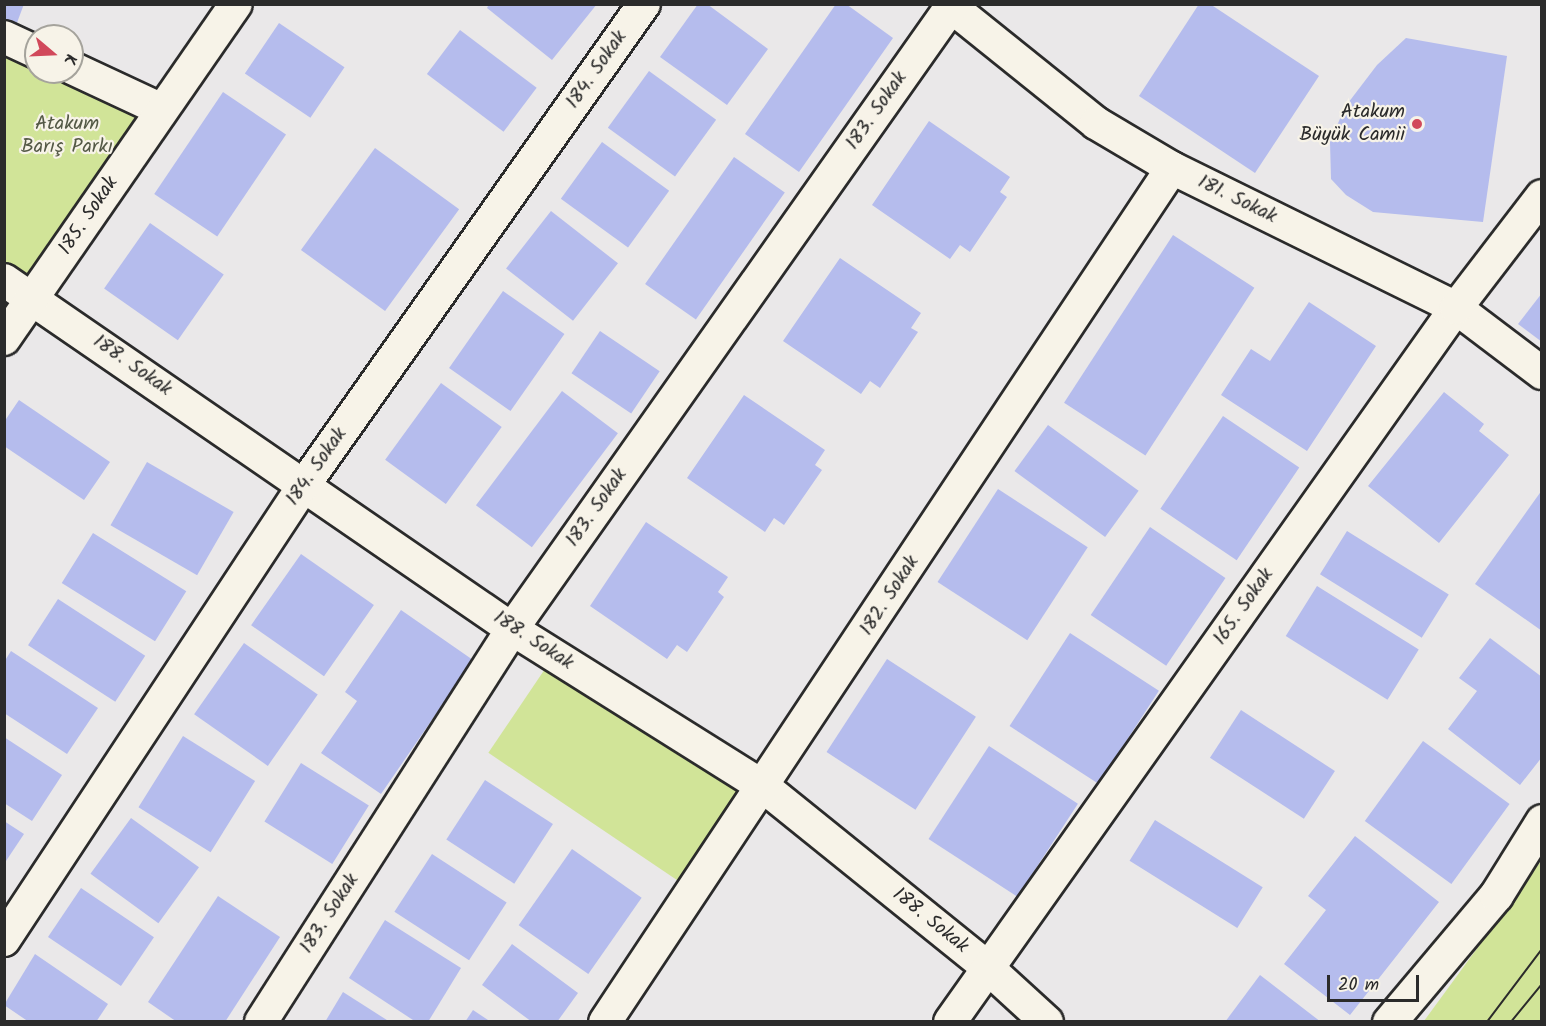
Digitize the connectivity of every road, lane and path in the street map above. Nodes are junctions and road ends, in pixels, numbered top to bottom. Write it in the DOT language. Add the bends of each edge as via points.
graph roads {
  1 [pos="236,4"];
  2 [pos="644,4"];
  3 [pos="949,6"];
  4 [pos="4,37"];
  5 [pos="24,46"];
  6 [pos="84,74"];
  7 [pos="160,109"];
  8 [pos="1172,168"];
  9 [pos="1542,196"];
  10 [pos="4,280"];
  11 [pos="34,299"];
  12 [pos="1456,308"];
  13 [pos="4,339"];
  14 [pos="1542,373"];
  15 [pos="304,485"];
  16 [pos="512,629"];
  17 [pos="764,787"];
  18 [pos="1542,821"];
  19 [pos="4,940"];
  20 [pos="988,968"];
  21 [pos="261,1022"];
  22 [pos="605,1022"];
  23 [pos="950,1022"];
  24 [pos="1047,1022"];
  25 [pos="1389,1022"];
  1 -- 7 [label="street, 185. Sokak"];
  2 -- 15 [label="street, 184. Sokak"];
  3 -- 8 [label="street, 181. Sokak" via="1096,123"];
  3 -- 16 [label="street, 183. Sokak"];
  4 -- 5 [label="street"];
  6 -- 7 [label="street"];
  7 -- 11 [label="street, 185. Sokak"];
  8 -- 12 [label="street, 181. Sokak"];
  8 -- 17 [label="street, 182. Sokak"];
  9 -- 12 [label="street, 165. Sokak"];
  10 -- 11 [label="street, 188. Sokak"];
  11 -- 13 [label="street, 185. Sokak"];
  11 -- 15 [label="street, 188. Sokak"];
  12 -- 14 [label="street, 181. Sokak"];
  12 -- 20 [label="street, 165. Sokak"];
  15 -- 16 [label="street, 188. Sokak"];
  15 -- 19 [label="street, 184. Sokak"];
  16 -- 17 [label="street, 188. Sokak"];
  16 -- 21 [label="street, 183. Sokak"];
  17 -- 20 [label="street, 188. Sokak"];
  17 -- 22 [label="street, 182. Sokak"];
  18 -- 25 [label="main road" via="1496,895"];
  20 -- 23 [label="street, 165. Sokak"];
  20 -- 24 [label="street, 188. Sokak"];
}
